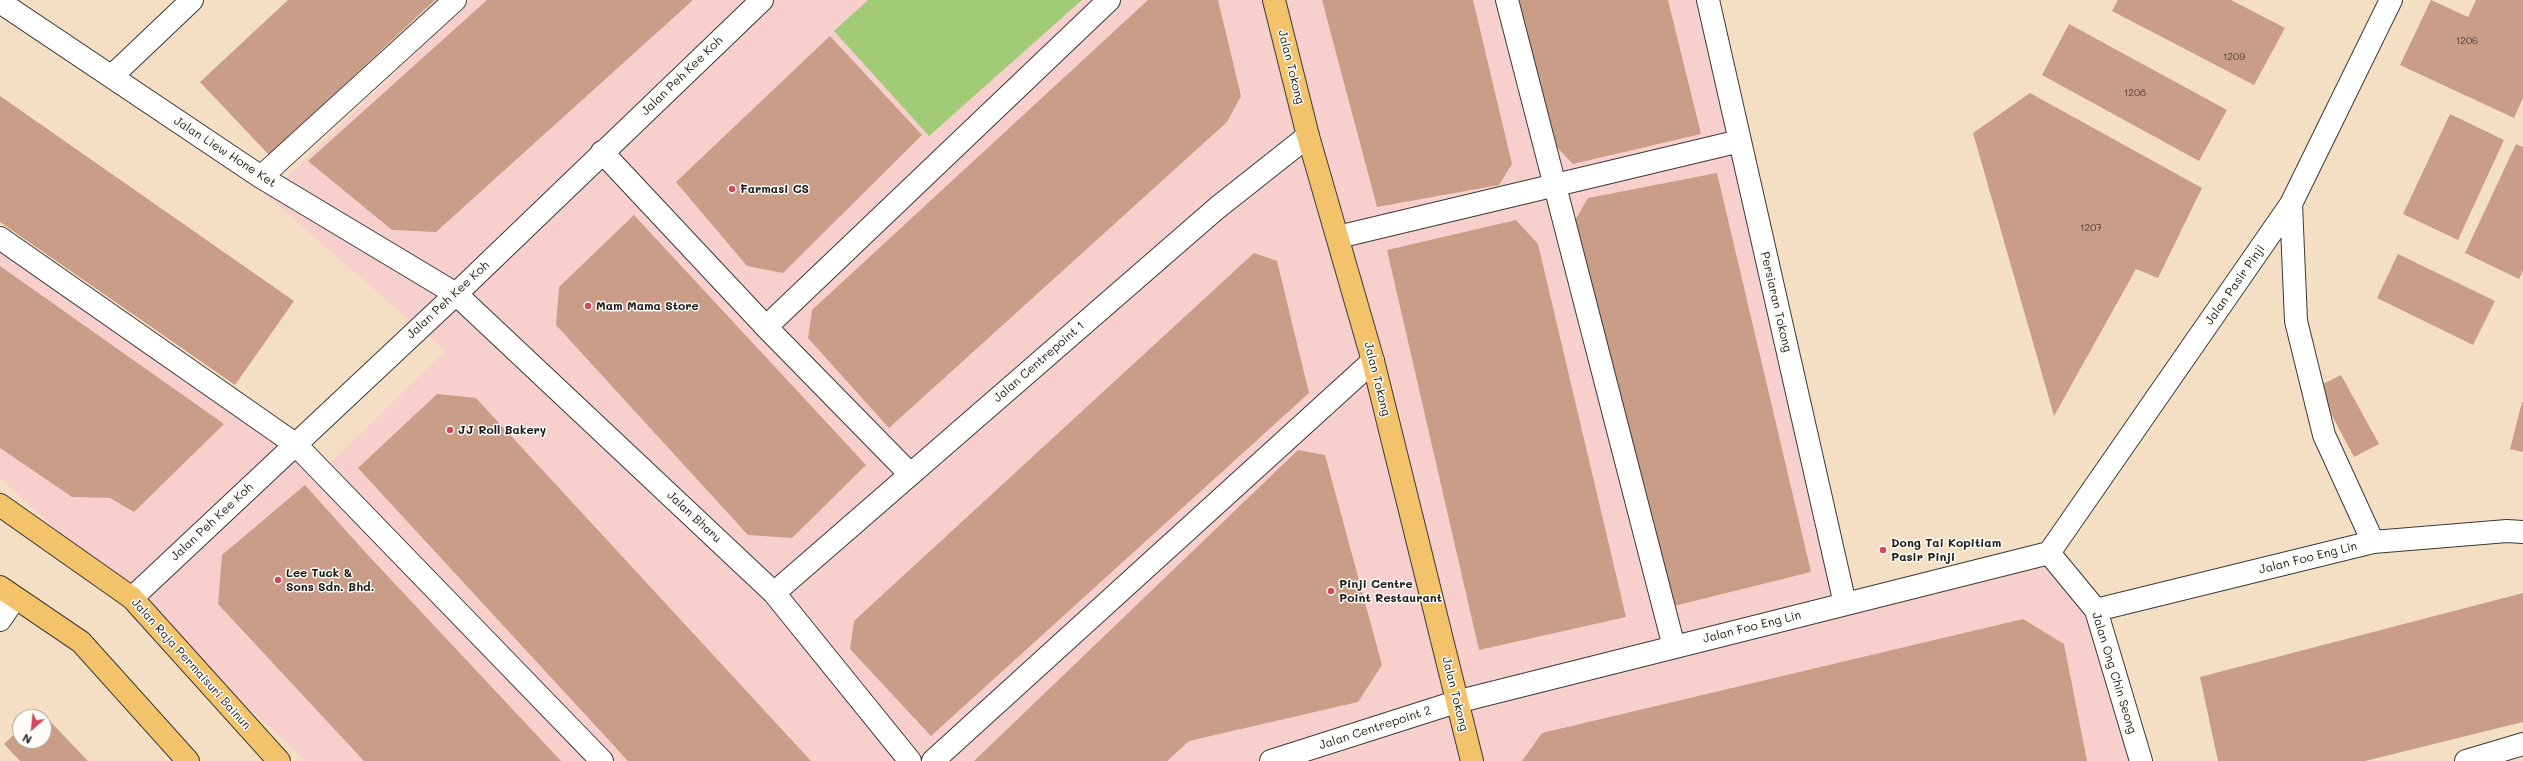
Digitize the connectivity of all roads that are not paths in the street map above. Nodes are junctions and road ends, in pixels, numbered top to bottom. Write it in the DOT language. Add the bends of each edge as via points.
graph roads {
  1 [pos="192,0"];
  2 [pos="455,0"];
  3 [pos="762,0"];
  4 [pos="1109,0"];
  5 [pos="1274,0"];
  6 [pos="1507,0"];
  7 [pos="1708,0"];
  8 [pos="2390,0"];
  9 [pos="0,2"];
  10 [pos="112,76"];
  11 [pos="1308,136"];
  12 [pos="1740,141"];
  13 [pos="602,152"];
  14 [pos="262,177"];
  15 [pos="1555,185"];
  16 [pos="2291,204"];
  17 [pos="1338,237"];
  18 [pos="0,238"];
  19 [pos="456,294"];
  20 [pos="766,327"];
  21 [pos="1374,361"];
  22 [pos="295,444"];
  23 [pos="910,474"];
  24 [pos="0,505"];
  25 [pos="2523,532"];
  26 [pos="2373,542"];
  27 [pos="2049,554"];
  28 [pos="8,592"];
  29 [pos="774,593"];
  30 [pos="132,598"];
  31 [pos="1845,604"];
  32 [pos="2096,610"];
  33 [pos="0,620"];
  34 [pos="1674,647"];
  35 [pos="1456,702"];
  36 [pos="2523,744"];
  37 [pos="188,761"];
  38 [pos="279,761"];
  39 [pos="602,761"];
  40 [pos="910,761"];
  41 [pos="933,761"];
  42 [pos="1271,761"];
  43 [pos="1472,761"];
  44 [pos="2141,761"];
  45 [pos="2466,761"];
  1 -- 10 [label="street"];
  2 -- 14 [label="street"];
  3 -- 13 [label="street, Jalan Peh Kee Koh"];
  4 -- 20 [label="street"];
  5 -- 11 [label="main road, Jalan Tokong"];
  6 -- 15 [label="street"];
  7 -- 12 [label="street, Persiaran Tokong"];
  8 -- 16 [label="street, Jalan Pasir Pinji"];
  9 -- 10 [label="street, Jalan Liew Hone Ket"];
  10 -- 14 [label="street, Jalan Liew Hone Ket"];
  11 -- 17 [label="main road, Jalan Tokong"];
  11 -- 23 [label="street, Jalan Centrepoint 1" via="1217,208"];
  12 -- 15 [label="street"];
  12 -- 31 [label="street, Persiaran Tokong"];
  13 -- 19 [label="street, Jalan Peh Kee Koh"];
  13 -- 20 [label="street"];
  14 -- 19 [label="street, Jalan Liew Hone Ket"];
  15 -- 17 [label="street"];
  15 -- 34 [label="street"];
  16 -- 26 [label="street" via="2296,321 2324,435"];
  16 -- 27 [label="street, Jalan Pasir Pinji"];
  17 -- 21 [label="main road, Jalan Tokong"];
  18 -- 22 [label="street"];
  19 -- 22 [label="street, Jalan Peh Kee Koh"];
  19 -- 29 [label="street, Jalan Bharu"];
  20 -- 23 [label="street"];
  21 -- 35 [label="main road, Jalan Tokong"];
  21 -- 41 [label="street"];
  22 -- 30 [label="street, Jalan Peh Kee Koh"];
  22 -- 39 [label="street"];
  23 -- 29 [label="street, Jalan Centrepoint 1"];
  24 -- 30 [label="main road, Jalan Raja Permaisuri Bainun"];
  25 -- 26 [label="street, Jalan Foo Eng Lin" via="2507,531"];
  26 -- 32 [label="street, Jalan Foo Eng Lin"];
  27 -- 31 [label="street, Jalan Foo Eng Lin"];
  27 -- 32 [label="street, Jalan Ong Chin Seong"];
  28 -- 33 [label="street"];
  28 -- 37 [label="main road" via="81,642"];
  29 -- 40 [label="street, Jalan Bharu"];
  30 -- 38 [label="main road, Jalan Raja Permaisuri Bainun"];
  31 -- 34 [label="street, Jalan Foo Eng Lin"];
  32 -- 44 [label="street, Jalan Ong Chin Seong"];
  34 -- 35 [label="street, Jalan Foo Eng Lin"];
  35 -- 42 [label="street, Jalan Centrepoint 2"];
  35 -- 43 [label="main road, Jalan Tokong"];
  36 -- 45 [label="street"];
}
